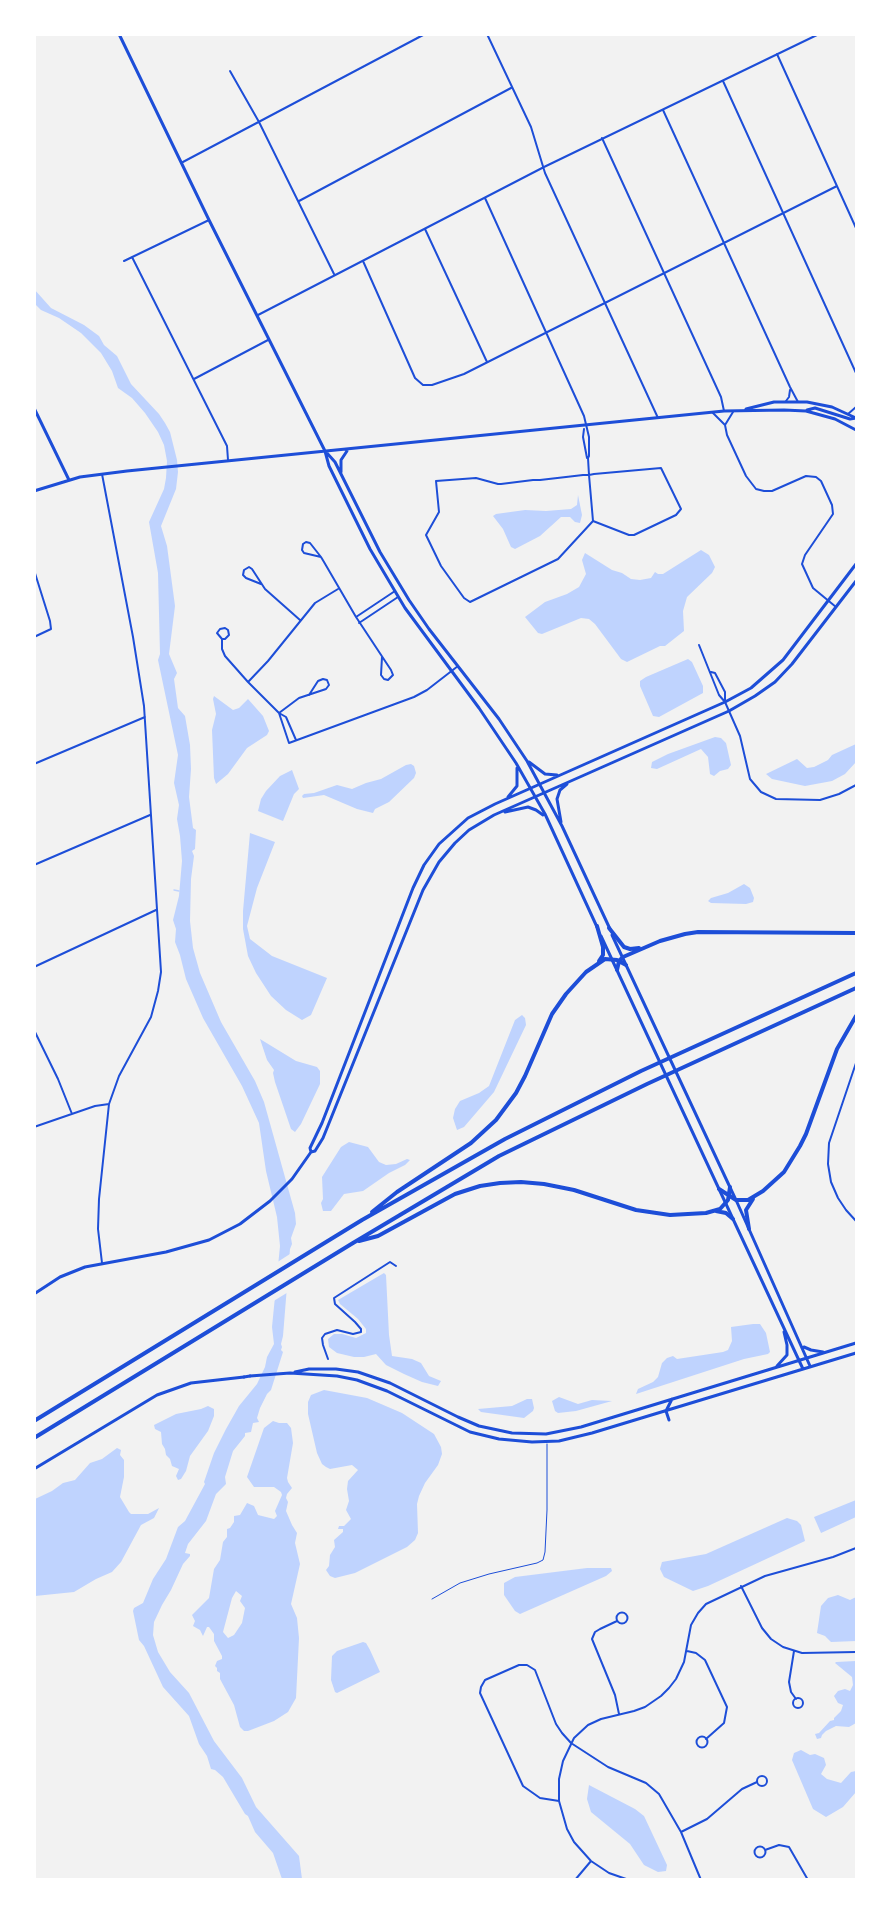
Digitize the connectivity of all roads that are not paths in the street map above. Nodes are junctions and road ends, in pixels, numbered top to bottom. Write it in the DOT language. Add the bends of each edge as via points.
graph roads {
  1 [pos="119,34"];
  2 [pos="425,34"];
  3 [pos="487,34"];
  4 [pos="819,34"];
  5 [pos="777,54"];
  6 [pos="230,71"];
  7 [pos="723,81"];
  8 [pos="512,87"];
  9 [pos="663,109"];
  10 [pos="259,122"];
  11 [pos="603,138"];
  12 [pos="181,163"];
  13 [pos="544,167"];
  14 [pos="837,186"];
  15 [pos="484,198"];
  16 [pos="299,201"];
  17 [pos="782,213"];
  18 [pos="208,220"];
  19 [pos="425,228"];
  20 [pos="856,228"];
  21 [pos="724,243"];
  22 [pos="132,257"];
  23 [pos="124,261"];
  24 [pos="363,261"];
  25 [pos="665,273"];
  26 [pos="335,275"];
  27 [pos="605,303"];
  28 [pos="256,315"];
  29 [pos="546,333"];
  30 [pos="269,340"];
  31 [pos="486,362"];
  32 [pos="856,373"];
  33 [pos="194,379"];
  34 [pos="789,387"];
  35 [pos="786,401"];
  36 [pos="798,402"];
  37 [pos="856,407"];
  38 [pos="34,408"];
  39 [pos="741,410"];
  40 [pos="724,411"];
  41 [pos="734,411"];
  42 [pos="806,411"];
  43 [pos="712,412"];
  44 [pos="848,414"];
  45 [pos="658,418"];
  46 [pos="856,418"];
  47 [pos="725,425"];
  48 [pos="585,426"];
  49 [pos="856,430"];
  50 [pos="348,450"];
  51 [pos="325,451"];
  52 [pos="588,458"];
  53 [pos="229,461"];
  54 [pos="102,474"];
  55 [pos="341,474"];
  56 [pos="589,474"];
  57 [pos="69,480"];
  58 [pos="34,490"];
  59 [pos="593,521"];
  60 [pos="321,557"];
  61 [pos="856,564"];
  62 [pos="34,570"];
  63 [pos="856,581"];
  64 [pos="261,584"];
  65 [pos="338,589"];
  66 [pos="395,591"];
  67 [pos="398,597"];
  68 [pos="828,601"];
  69 [pos="836,607"];
  70 [pos="356,617"];
  71 [pos="300,620"];
  72 [pos="359,623"];
  73 [pos="36,636"];
  74 [pos="222,639"];
  75 [pos="699,645"];
  76 [pos="382,657"];
  77 [pos="458,666"];
  78 [pos="451,671"];
  79 [pos="711,672"];
  80 [pos="248,682"];
  81 [pos="309,694"];
  82 [pos="725,702"];
  83 [pos="729,711"];
  84 [pos="279,713"];
  85 [pos="145,717"];
  86 [pos="296,741"];
  87 [pos="527,761"];
  88 [pos="516,763"];
  89 [pos="34,764"];
  90 [pos="559,775"];
  91 [pos="569,782"];
  92 [pos="540,784"];
  93 [pos="856,785"];
  94 [pos="531,788"];
  95 [pos="545,793"];
  96 [pos="536,797"];
  97 [pos="506,799"];
  98 [pos="150,815"];
  99 [pos="494,815"];
  100 [pos="546,816"];
  101 [pos="562,826"];
  102 [pos="34,865"];
  103 [pos="156,910"];
  104 [pos="597,926"];
  105 [pos="609,928"];
  106 [pos="856,933"];
  107 [pos="648,946"];
  108 [pos="612,959"];
  109 [pos="621,959"];
  110 [pos="597,963"];
  111 [pos="626,965"];
  112 [pos="34,967"];
  113 [pos="617,970"];
  114 [pos="856,973"];
  115 [pos="856,988"];
  116 [pos="856,1016"];
  117 [pos="34,1030"];
  118 [pos="856,1063"];
  119 [pos="108,1104"];
  120 [pos="72,1114"];
  121 [pos="34,1127"];
  122 [pos="311,1152"];
  123 [pos="730,1187"];
  124 [pos="719,1190"];
  125 [pos="729,1196"];
  126 [pos="755,1198"];
  127 [pos="735,1200"];
  128 [pos="726,1204"];
  129 [pos="715,1211"];
  130 [pos="733,1219"];
  131 [pos="362,1220"];
  132 [pos="856,1221"];
  133 [pos="749,1229"];
  134 [pos="353,1243"];
  135 [pos="102,1263"];
  136 [pos="396,1266"];
  137 [pos="34,1294"];
  138 [pos="782,1324"];
  139 [pos="856,1343"];
  140 [pos="802,1346"];
  141 [pos="826,1352"];
  142 [pos="856,1353"];
  143 [pos="807,1358"];
  144 [pos="328,1359"];
  145 [pos="800,1360"];
  146 [pos="810,1366"];
  147 [pos="774,1368"];
  148 [pos="803,1368"];
  149 [pos="290,1373"];
  150 [pos="672,1399"];
  151 [pos="666,1411"];
  152 [pos="669,1420"];
  153 [pos="34,1421"];
  154 [pos="34,1438"];
  155 [pos="547,1442"];
  156 [pos="34,1469"];
  157 [pos="856,1548"];
  158 [pos="741,1586"];
  159 [pos="432,1599"];
  160 [pos="617,1621"];
  161 [pos="687,1651"];
  162 [pos="794,1651"];
  163 [pos="856,1652"];
  164 [pos="796,1699"];
  165 [pos="619,1714"];
  166 [pos="706,1739"];
  167 [pos="572,1743"];
  168 [pos="757,1782"];
  169 [pos="559,1801"];
  170 [pos="681,1832"];
  171 [pos="765,1850"];
  172 [pos="591,1861"];
  173 [pos="575,1880"];
  174 [pos="628,1880"];
  175 [pos="701,1880"];
  176 [pos="808,1880"];
  1 -- 12 [label="main road"];
  2 -- 10 [label="street"];
  3 -- 8 [label="street"];
  4 -- 5 [label="street"];
  5 -- 7 [label="street"];
  5 -- 14 [label="street"];
  6 -- 10 [label="street"];
  7 -- 9 [label="street"];
  7 -- 17 [label="street"];
  8 -- 13 [label="street"];
  8 -- 16 [label="street"];
  9 -- 11 [label="street"];
  9 -- 21 [label="street"];
  10 -- 12 [label="street"];
  10 -- 16 [label="street"];
  11 -- 13 [label="street"];
  11 -- 25 [label="street"];
  12 -- 18 [label="main road"];
  13 -- 15 [label="street"];
  13 -- 27 [label="street"];
  14 -- 17 [label="street"];
  14 -- 20 [label="street"];
  15 -- 19 [label="street"];
  15 -- 29 [label="street"];
  16 -- 26 [label="street"];
  17 -- 21 [label="street"];
  17 -- 32 [label="street"];
  18 -- 22 [label="street"];
  18 -- 28 [label="main road"];
  19 -- 24 [label="street"];
  19 -- 31 [label="street"];
  21 -- 25 [label="street"];
  21 -- 34 [label="street"];
  22 -- 23 [label="street"];
  22 -- 33 [label="street"];
  24 -- 26 [label="street"];
  24 -- 31 [label="street" via="415,378 423,385 432,385"];
  25 -- 27 [label="street"];
  25 -- 40 [label="street"];
  26 -- 28 [label="street"];
  27 -- 29 [label="street"];
  27 -- 45 [label="street"];
  28 -- 30 [label="main road"];
  29 -- 31 [label="street"];
  29 -- 48 [label="street"];
  30 -- 33 [label="street"];
  30 -- 51 [label="main road"];
  33 -- 53 [label="street" via="227,446"];
  34 -- 35 [label="street"];
  34 -- 36 [label="street"];
  35 -- 36 [label="main road"];
  35 -- 39 [label="main road"];
  36 -- 44 [label="main road" via="822,404"];
  37 -- 44 [label="street"];
  38 -- 57 [label="main road"];
  39 -- 41 [label="main road"];
  39 -- 42 [label="main road"];
  40 -- 41 [label="main road"];
  40 -- 43 [label="main road"];
  41 -- 47 [label="street"];
  42 -- 46 [label="main road" via="815,408"];
  42 -- 49 [label="main road"];
  43 -- 45 [label="main road"];
  43 -- 47 [label="street"];
  44 -- 46 [label="main road"];
  45 -- 48 [label="main road"];
  47 -- 68 [label="street" via="746,476 756,489 772,491 810,476 823,484 833,514 802,564 813,588"];
  48 -- 50 [label="main road"];
  48 -- 52 [label="street"];
  48 -- 52 [label="street" via="583,437"];
  50 -- 51 [label="main road"];
  50 -- 55 [label="main road" via="341,460"];
  51 -- 53 [label="main road"];
  51 -- 55 [label="main road"];
  51 -- 66 [label="main road" via="360,530"];
  52 -- 56 [label="street"];
  53 -- 54 [label="main road"];
  54 -- 57 [label="main road"];
  54 -- 85 [label="street"];
  55 -- 77 [label="main road" via="390,570"];
  56 -- 59 [label="street"];
  56 -- 59 [label="street" via="661,468 681,509 633,535"];
  56 -- 59 [label="street" via="498,484 476,478 436,481 439,512 426,535 441,566 470,602 558,559"];
  57 -- 58 [label="main road"];
  60 -- 60 [label="street" via="310,543 302,545 304,553"];
  60 -- 65 [label="street"];
  61 -- 68 [label="main road"];
  62 -- 73 [label="street" via="51,629"];
  63 -- 69 [label="main road"];
  64 -- 64 [label="street" via="252,569 244,570 246,578"];
  64 -- 71 [label="street"];
  65 -- 70 [label="street"];
  65 -- 71 [label="street" via="315,603"];
  66 -- 67 [label="main road"];
  66 -- 70 [label="street"];
  67 -- 72 [label="street"];
  67 -- 78 [label="main road"];
  68 -- 69 [label="street"];
  68 -- 82 [label="main road" via="776,667"];
  69 -- 83 [label="main road" via="784,673"];
  70 -- 72 [label="street"];
  71 -- 80 [label="street"];
  72 -- 76 [label="street"];
  74 -- 80 [label="street" via="225,656"];
  75 -- 79 [label="street"];
  76 -- 76 [label="street" via="381,675 388,680 393,673"];
  77 -- 78 [label="street"];
  77 -- 87 [label="main road"];
  78 -- 86 [label="street" via="414,697"];
  78 -- 88 [label="main road"];
  79 -- 82 [label="street"];
  79 -- 82 [label="street" via="725,692"];
  80 -- 84 [label="street"];
  81 -- 81 [label="street" via="326,689 328,682 320,680"];
  81 -- 84 [label="street"];
  82 -- 83 [label="street"];
  82 -- 90 [label="main road"];
  83 -- 91 [label="main road"];
  83 -- 93 [label="street" via="743,744 750,779 768,797 819,800"];
  84 -- 86 [label="street" via="286,717"];
  84 -- 86 [label="street" via="289,743"];
  85 -- 89 [label="street"];
  85 -- 98 [label="street"];
  87 -- 90 [label="main road" via="545,774"];
  87 -- 92 [label="main road"];
  88 -- 94 [label="main road"];
  88 -- 97 [label="main road" via="517,786"];
  90 -- 92 [label="main road"];
  91 -- 95 [label="main road"];
  91 -- 101 [label="main road" via="557,799"];
  92 -- 94 [label="main road"];
  92 -- 95 [label="main road"];
  94 -- 96 [label="main road"];
  94 -- 97 [label="main road"];
  95 -- 96 [label="main road"];
  95 -- 101 [label="main road"];
  96 -- 99 [label="main road"];
  96 -- 100 [label="main road"];
  97 -- 122 [label="main road" via="456,828 439,844 421,871"];
  98 -- 102 [label="street"];
  98 -- 103 [label="street"];
  99 -- 100 [label="main road" via="528,807"];
  99 -- 122 [label="main road" via="455,843 428,879 332,1118"];
  100 -- 104 [label="main road"];
  101 -- 105 [label="main road"];
  103 -- 112 [label="street"];
  103 -- 119 [label="street" via="161,960 157,998"];
  104 -- 108 [label="main road"];
  104 -- 110 [label="highway" via="603,954"];
  105 -- 107 [label="highway" via="627,948"];
  105 -- 109 [label="main road"];
  106 -- 107 [label="highway" via="698,932"];
  107 -- 109 [label="highway"];
  108 -- 109 [label="highway"];
  108 -- 110 [label="highway"];
  108 -- 113 [label="main road"];
  109 -- 111 [label="highway"];
  109 -- 113 [label="highway"];
  110 -- 131 [label="highway" via="558,1005 516,1094 496,1120 471,1143"];
  111 -- 123 [label="main road"];
  113 -- 124 [label="main road"];
  114 -- 131 [label="highway" via="641,1071 505,1139"];
  115 -- 134 [label="highway" via="499,1156"];
  116 -- 126 [label="highway" via="837,1049 800,1146 784,1172"];
  117 -- 120 [label="street"];
  118 -- 132 [label="street" via="829,1143 828,1164 837,1198"];
  119 -- 120 [label="street"];
  119 -- 135 [label="street" via="99,1198"];
  120 -- 121 [label="street"];
  122 -- 135 [label="main road" via="286,1186 230,1230 199,1244"];
  123 -- 125 [label="highway"];
  123 -- 127 [label="main road"];
  124 -- 125 [label="highway"];
  124 -- 128 [label="main road"];
  125 -- 127 [label="highway"];
  125 -- 128 [label="highway"];
  126 -- 127 [label="highway"];
  126 -- 133 [label="highway" via="746,1210"];
  127 -- 133 [label="main road"];
  128 -- 129 [label="highway"];
  128 -- 130 [label="main road"];
  129 -- 130 [label="highway"];
  129 -- 134 [label="highway" via="658,1215 574,1190 532,1182 500,1183 455,1194 378,1236"];
  130 -- 138 [label="main road"];
  131 -- 153 [label="highway"];
  133 -- 140 [label="main road"];
  134 -- 154 [label="highway"];
  135 -- 137 [label="main road" via="73,1272"];
  136 -- 144 [label="street" via="390,1262 334,1298 335,1305 356,1322 361,1332 337,1330 325,1334 322,1338"];
  138 -- 145 [label="main road"];
  138 -- 147 [label="main road" via="788,1350 783,1362"];
  139 -- 141 [label="main road"];
  140 -- 141 [label="main road"];
  140 -- 143 [label="main road"];
  141 -- 143 [label="main road"];
  142 -- 146 [label="main road"];
  143 -- 145 [label="main road"];
  143 -- 146 [label="main road"];
  145 -- 147 [label="main road"];
  145 -- 148 [label="main road"];
  146 -- 148 [label="main road"];
  147 -- 150 [label="main road"];
  148 -- 151 [label="main road"];
  149 -- 150 [label="main road" via="309,1369 358,1372 390,1383 468,1422 524,1434 575,1429"];
  149 -- 155 [label="main road" via="337,1377 374,1386 484,1436 514,1442"];
  149 -- 156 [label="main road" via="203,1381 167,1391"];
  150 -- 151 [label="main road"];
  151 -- 152 [label="main road"];
  151 -- 155 [label="main road"];
  155 -- 159 [label="lane" via="543,1560 460,1583"];
  157 -- 158 [label="street"];
  158 -- 161 [label="street" via="706,1604 695,1617"];
  158 -- 162 [label="street" via="766,1633"];
  160 -- 165 [label="street" via="597,1630 592,1642"];
  161 -- 165 [label="street" via="676,1679 661,1696 645,1707"];
  161 -- 166 [label="street" via="705,1660 727,1707 724,1723"];
  162 -- 163 [label="street"];
  162 -- 164 [label="street" via="789,1682"];
  165 -- 167 [label="street" via="588,1725"];
  167 -- 169 [label="street" via="561,1768"];
  167 -- 169 [label="street" via="558,1728 532,1667 519,1665 488,1678 482,1685 483,1700 520,1781 534,1795"];
  167 -- 170 [label="street" via="597,1761 654,1789"];
  168 -- 170 [label="street" via="742,1789 714,1814"];
  169 -- 172 [label="street" via="567,1829"];
  170 -- 175 [label="street"];
  171 -- 176 [label="street" via="779,1845 789,1847"];
  172 -- 173 [label="street"];
  172 -- 174 [label="street"];
}
